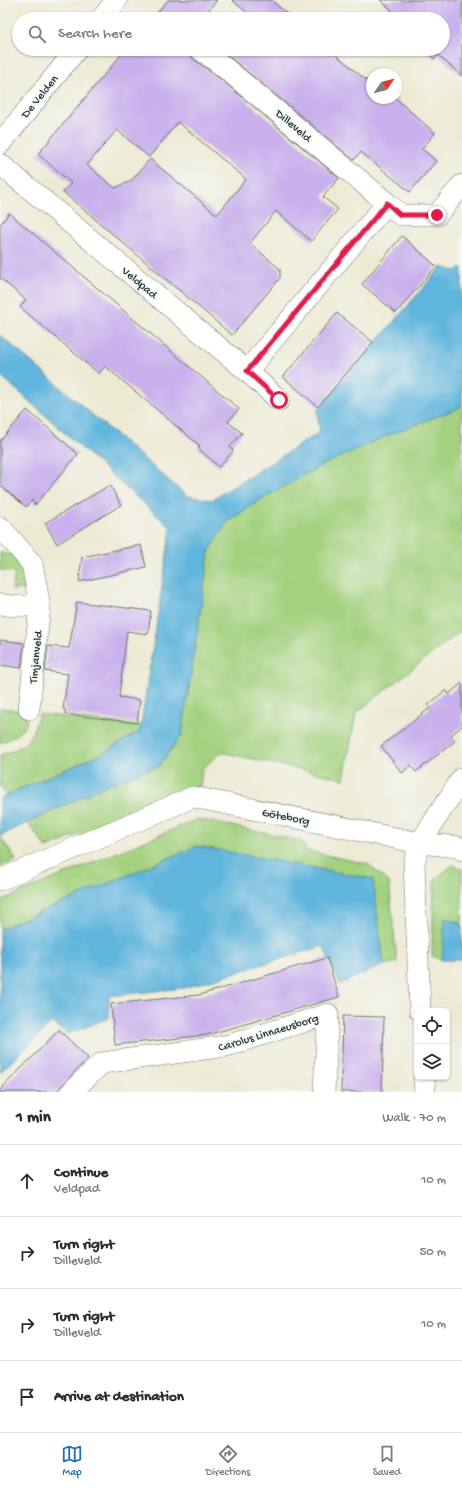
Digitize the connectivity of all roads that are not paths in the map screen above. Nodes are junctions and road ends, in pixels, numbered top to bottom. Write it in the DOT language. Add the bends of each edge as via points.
graph roads {
  1 [pos="117,0"];
  2 [pos="107,12"];
  3 [pos="71,56"];
  4 [pos="209,56"];
  5 [pos="0,144"];
  6 [pos="0,164"];
  7 [pos="462,185"];
  8 [pos="387,203"];
  9 [pos="247,371"];
  10 [pos="279,400"];
  11 [pos="0,527"];
  12 [pos="0,604"];
  13 [pos="40,606"];
  14 [pos="29,709"];
  15 [pos="462,778"];
  16 [pos="420,843"];
  17 [pos="462,850"];
  18 [pos="0,880"];
  19 [pos="420,1008"];
  20 [pos="424,1080"];
  21 [pos="71,1092"];
  22 [pos="324,1092"];
  23 [pos="425,1092"];
  1 -- 2 [label="street"];
  3 -- 5 [label="street, De Velden"];
  4 -- 8 [label="street, Dilleveld"];
  6 -- 9 [label="street, Veldpad"];
  7 -- 8 [label="street, Dilleveld" via="437,215 400,215"];
  8 -- 9 [label="street"];
  9 -- 10 [label="street, Veldpad"];
  11 -- 13 [label="street, Timjanveld" via="32,564"];
  12 -- 13 [label="street"];
  13 -- 14 [label="street, Timjanveld"];
  15 -- 16 [label="street"];
  16 -- 17 [label="street, Göteborg" via="458,847"];
  16 -- 18 [label="street, Göteborg" via="193,797"];
  16 -- 19 [label="street" via="414,862"];
  20 -- 23 [label="street"];
  21 -- 22 [label="street, Carolus Linnaeusborg" via="102,1063 226,1046 328,1014"];
}
